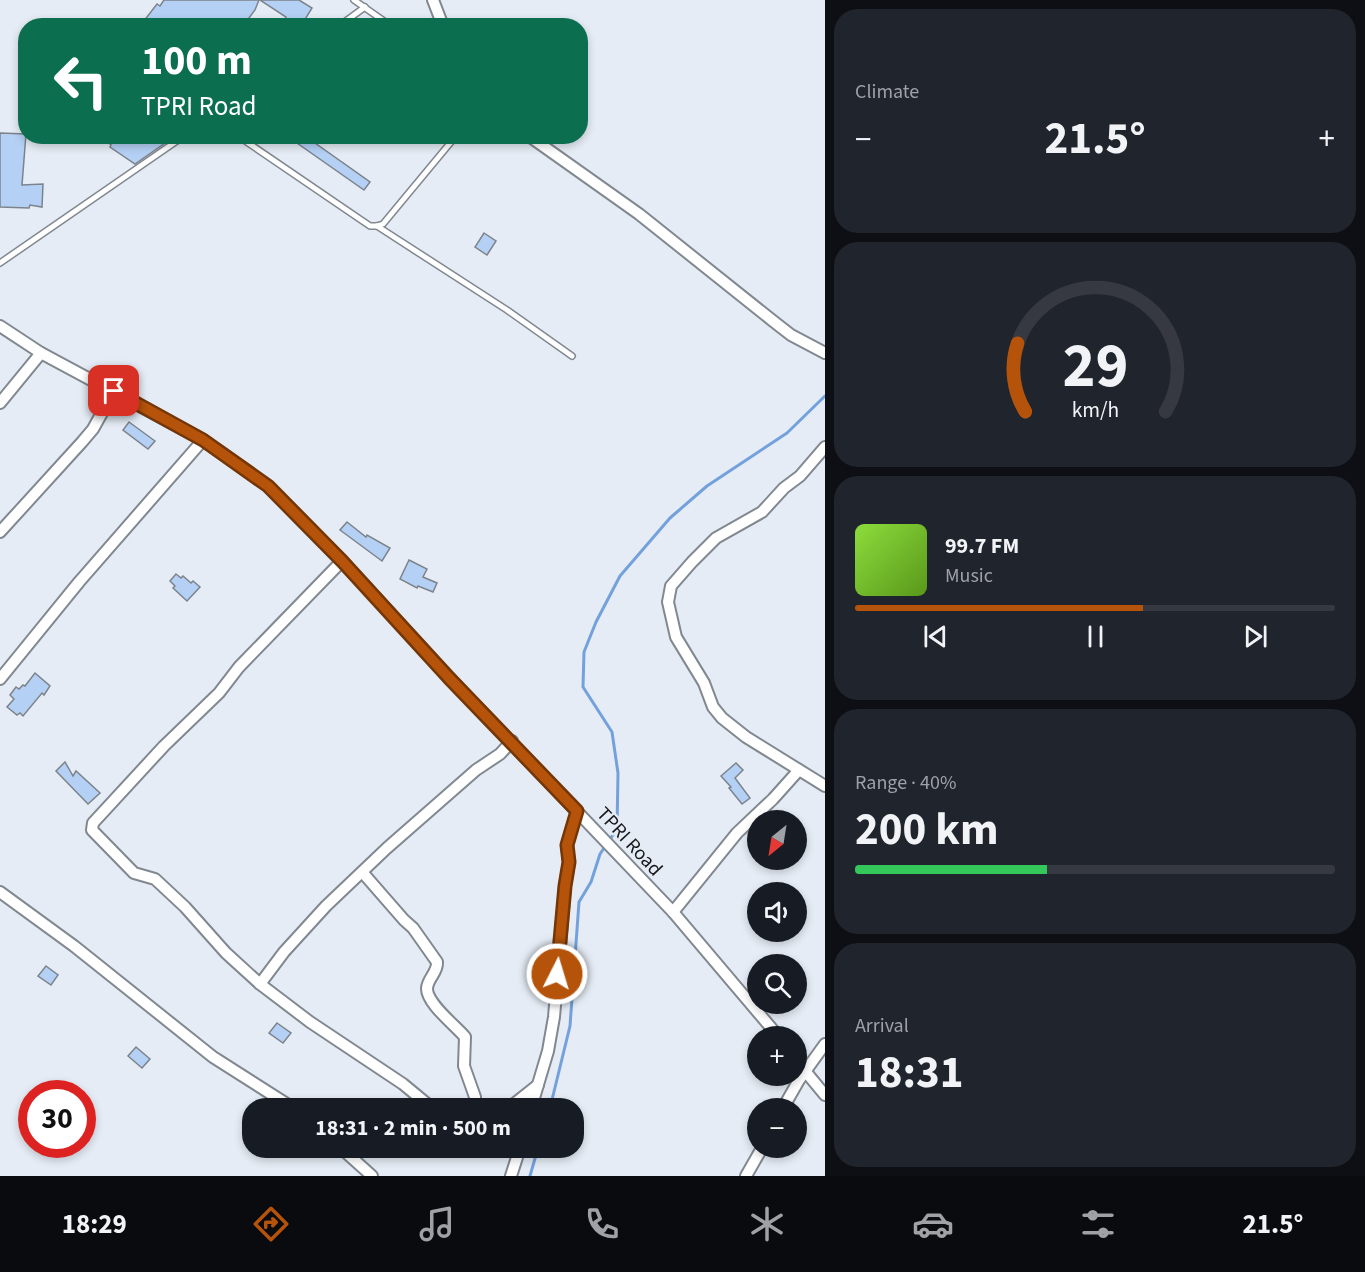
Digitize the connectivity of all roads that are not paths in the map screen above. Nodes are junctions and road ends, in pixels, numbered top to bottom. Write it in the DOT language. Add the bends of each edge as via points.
graph roads {
  1 [pos="354,0"];
  2 [pos="433,0"];
  3 [pos="365,7"];
  4 [pos="350,18"];
  5 [pos="380,18"];
  6 [pos="440,18"];
  7 [pos="172,144"];
  8 [pos="250,144"];
  9 [pos="449,144"];
  10 [pos="540,144"];
  11 [pos="377,226"];
  12 [pos="0,262"];
  13 [pos="0,326"];
  14 [pos="41,353"];
  15 [pos="825,353"];
  16 [pos="572,356"];
  17 [pos="114,391"];
  18 [pos="0,403"];
  19 [pos="203,440"];
  20 [pos="825,447"];
  21 [pos="0,532"];
  22 [pos="342,561"];
  23 [pos="0,679"];
  24 [pos="512,741"];
  25 [pos="799,770"];
  26 [pos="825,786"];
  27 [pos="577,811"];
  28 [pos="363,873"];
  29 [pos="0,892"];
  30 [pos="673,912"];
  31 [pos="260,984"];
  32 [pos="770,1026"];
  33 [pos="825,1044"];
  34 [pos="807,1070"];
  35 [pos="807,1072"];
  36 [pos="538,1085"];
  37 [pos="825,1095"];
  38 [pos="277,1098"];
  39 [pos="420,1098"];
  40 [pos="475,1098"];
  41 [pos="522,1098"];
  42 [pos="534,1098"];
  43 [pos="352,1158"];
  44 [pos="517,1158"];
  45 [pos="756,1158"];
  46 [pos="372,1176"];
  47 [pos="511,1176"];
  48 [pos="746,1176"];
  1 -- 3 [label="lane"];
  2 -- 6 [label="street"];
  3 -- 4 [label="lane"];
  3 -- 5 [label="lane"];
  7 -- 12 [label="lane"];
  8 -- 11 [label="lane"];
  9 -- 11 [label="lane" via="383,224"];
  10 -- 15 [label="street" via="639,214 791,335"];
  11 -- 16 [label="lane"];
  13 -- 14 [label="street, TPRI Road"];
  14 -- 17 [label="street, TPRI Road"];
  14 -- 18 [label="street"];
  17 -- 19 [label="street, TPRI Road"];
  17 -- 21 [label="street" via="93,429"];
  19 -- 22 [label="street, TPRI Road" via="268,486"];
  19 -- 23 [label="street"];
  20 -- 25 [label="street" via="762,512 716,538 671,586 668,602 676,637 704,683 713,707 746,737"];
  22 -- 24 [label="street, TPRI Road"];
  22 -- 31 [label="street" via="92,826 95,835 134,873 155,879"];
  24 -- 27 [label="street, TPRI Road"];
  24 -- 28 [label="street"];
  25 -- 26 [label="street"];
  25 -- 30 [label="street" via="737,833"];
  27 -- 30 [label="street, TPRI Road"];
  27 -- 36 [label="street" via="567,845 569,862 554,1017"];
  28 -- 31 [label="street" via="305,927"];
  28 -- 40 [label="street" via="438,962 427,991 465,1037 464,1066"];
  29 -- 38 [label="street" via="213,1057"];
  30 -- 32 [label="street, TPRI Road"];
  31 -- 39 [label="street"];
  33 -- 34 [label="street"];
  35 -- 37 [label="street"];
  36 -- 41 [label="street"];
  36 -- 42 [label="street"];
  43 -- 46 [label="street"];
  44 -- 47 [label="street"];
  45 -- 48 [label="street"];
}
